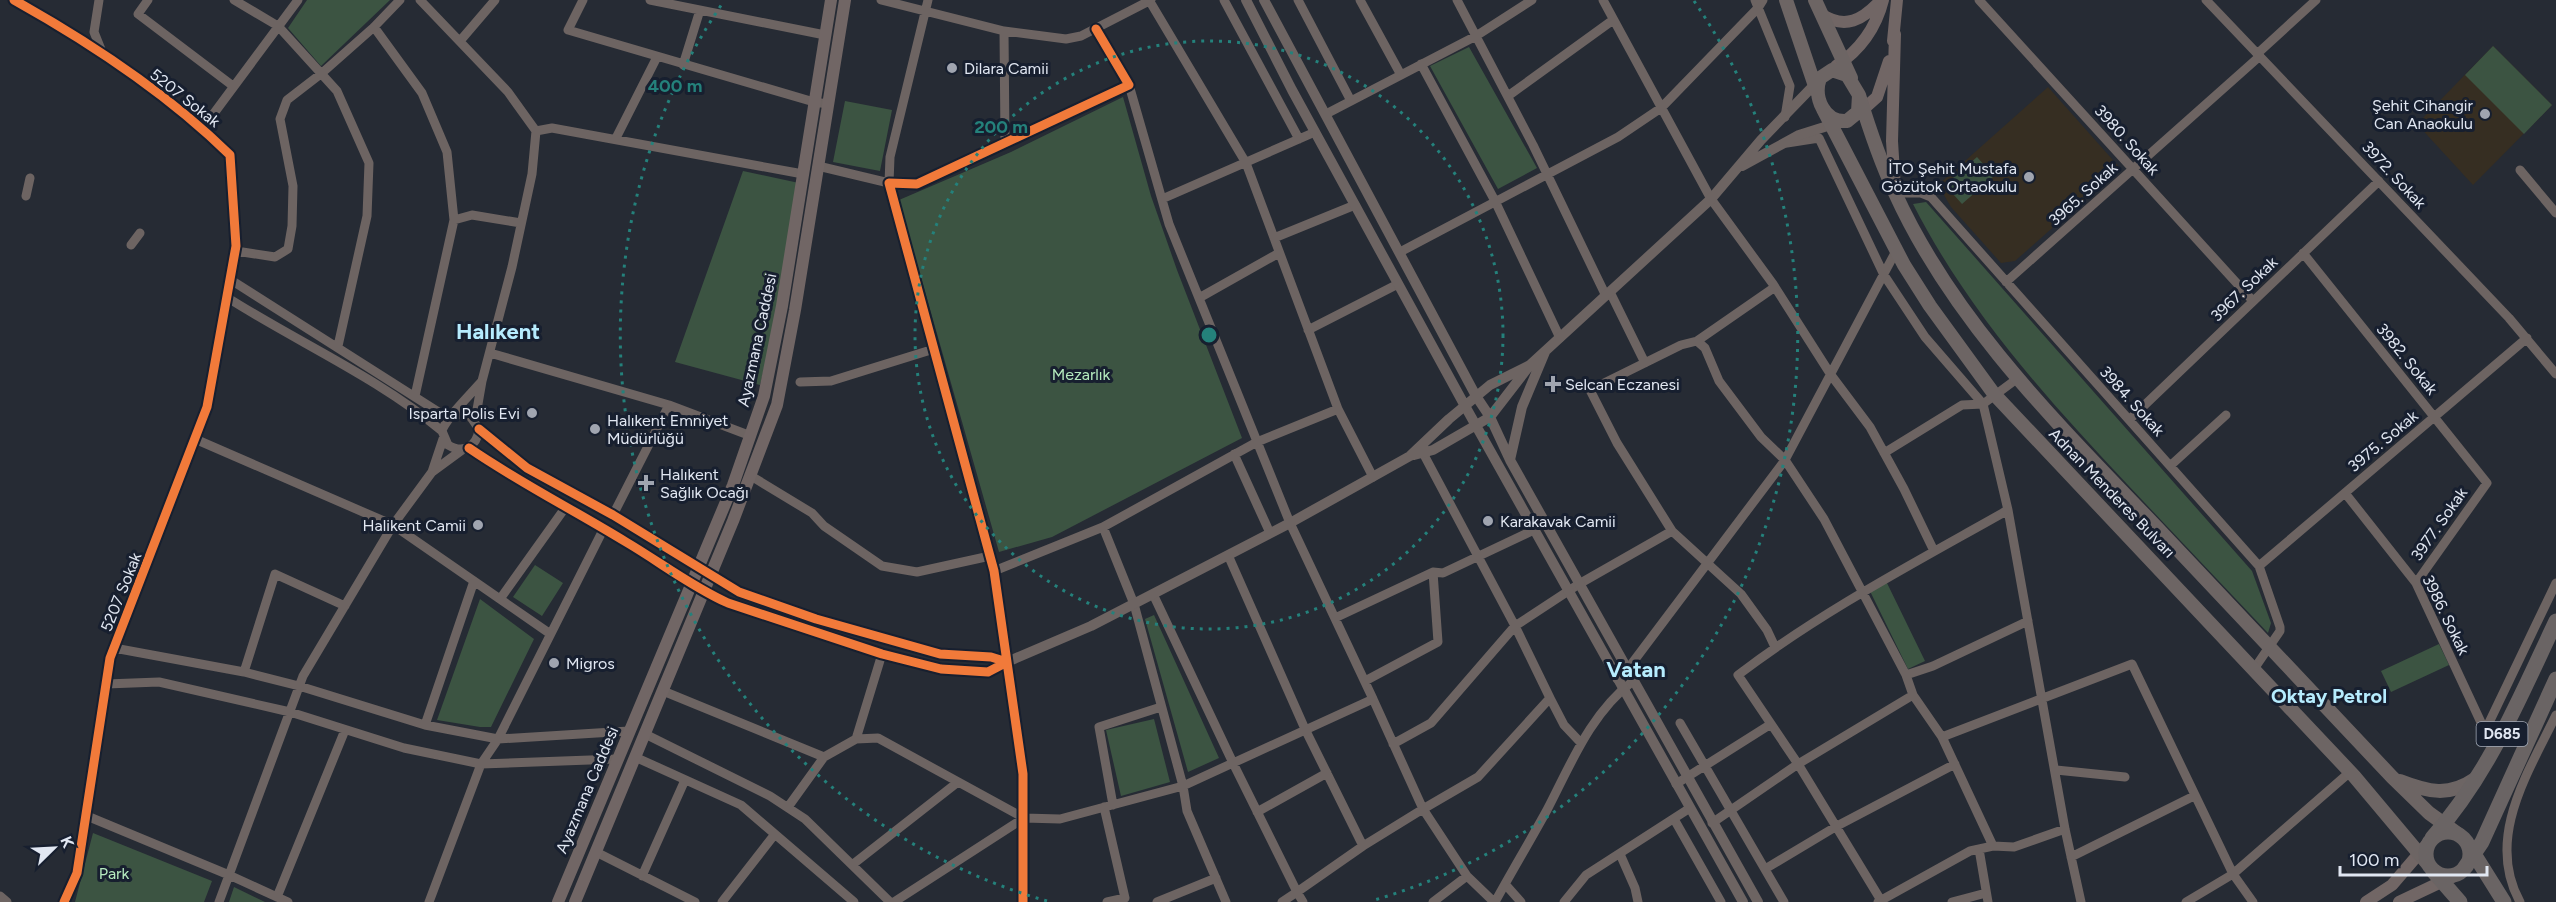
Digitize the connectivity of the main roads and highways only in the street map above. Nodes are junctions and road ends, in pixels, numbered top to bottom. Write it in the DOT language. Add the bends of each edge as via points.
graph roads {
  1 [pos="831,0"];
  2 [pos="844,0"];
  3 [pos="1786,0"];
  4 [pos="1815,0"];
  5 [pos="1882,0"];
  6 [pos="1897,0"];
  7 [pos="1821,14"];
  8 [pos="1895,34"];
  9 [pos="1842,62"];
  10 [pos="1851,80"];
  11 [pos="1821,88"];
  12 [pos="1855,116"];
  13 [pos="800,192"];
  14 [pos="1895,193"];
  15 [pos="814,195"];
  16 [pos="2556,621"];
  17 [pos="2556,679"];
  18 [pos="2479,776"];
  19 [pos="2394,779"];
  20 [pos="2444,825"];
  21 [pos="2460,836"];
  22 [pos="2428,853"];
  23 [pos="2475,853"];
  24 [pos="2460,872"];
  25 [pos="2443,882"];
  26 [pos="558,902"];
  27 [pos="575,902"];
  28 [pos="2366,902"];
  29 [pos="2399,902"];
  30 [pos="2460,902"];
  31 [pos="2504,902"];
  1 -- 13 [label="main road, Ayazmana Caddesi"];
  2 -- 15 [label="main road, Ayazmana Caddesi"];
  3 -- 11 [label="main road, Adnan Menderes Bulvarı"];
  4 -- 7 [label="main road"];
  5 -- 7 [label="main road" via="1862,17 1846,23"];
  5 -- 9 [label="main road" via="1867,37"];
  6 -- 8 [label="main road"];
  7 -- 9 [label="main road"];
  8 -- 12 [label="main road" via="1881,90"];
  8 -- 14 [label="main road"];
  9 -- 10 [label="main road"];
  9 -- 11 [label="main road"];
  10 -- 11 [label="main road" via="1843,72"];
  10 -- 12 [label="main road" via="1859,95 1860,106"];
  11 -- 12 [label="main road" via="1836,121"];
  11 -- 22 [label="main road, Adnan Menderes Bulvarı" via="1831,124 1896,250 1930,306 1995,395"];
  12 -- 14 [label="main road, Adnan Menderes Bulvarı"];
  13 -- 15 [label="main road"];
  13 -- 26 [label="main road, Ayazmana Caddesi" via="770,369 751,436"];
  14 -- 19 [label="main road, Adnan Menderes Bulvarı" via="1960,303 2018,378"];
  15 -- 27 [label="main road, Ayazmana Caddesi" via="785,371 770,425"];
  16 -- 18 [label="highway, D685"];
  17 -- 23 [label="highway, D685" via="2540,731"];
  18 -- 19 [label="main road" via="2464,787 2441,792"];
  18 -- 20 [label="highway, D685"];
  19 -- 20 [label="main road, Adnan Menderes Bulvarı"];
  20 -- 21 [label="main road, Adnan Menderes Bulvarı"];
  20 -- 22 [label="highway, D685"];
  21 -- 22 [label="highway" via="2445,832"];
  21 -- 23 [label="highway"];
  21 -- 24 [label="highway" via="2470,857"];
  22 -- 24 [label="highway" via="2444,876"];
  22 -- 25 [label="highway, Adnan Menderes Bulvarı"];
  22 -- 28 [label="main road"];
  23 -- 24 [label="highway, D685"];
  23 -- 31 [label="highway"];
  24 -- 25 [label="main road"];
  25 -- 29 [label="main road"];
  25 -- 30 [label="highway, Adnan Menderes Bulvarı"];
}
